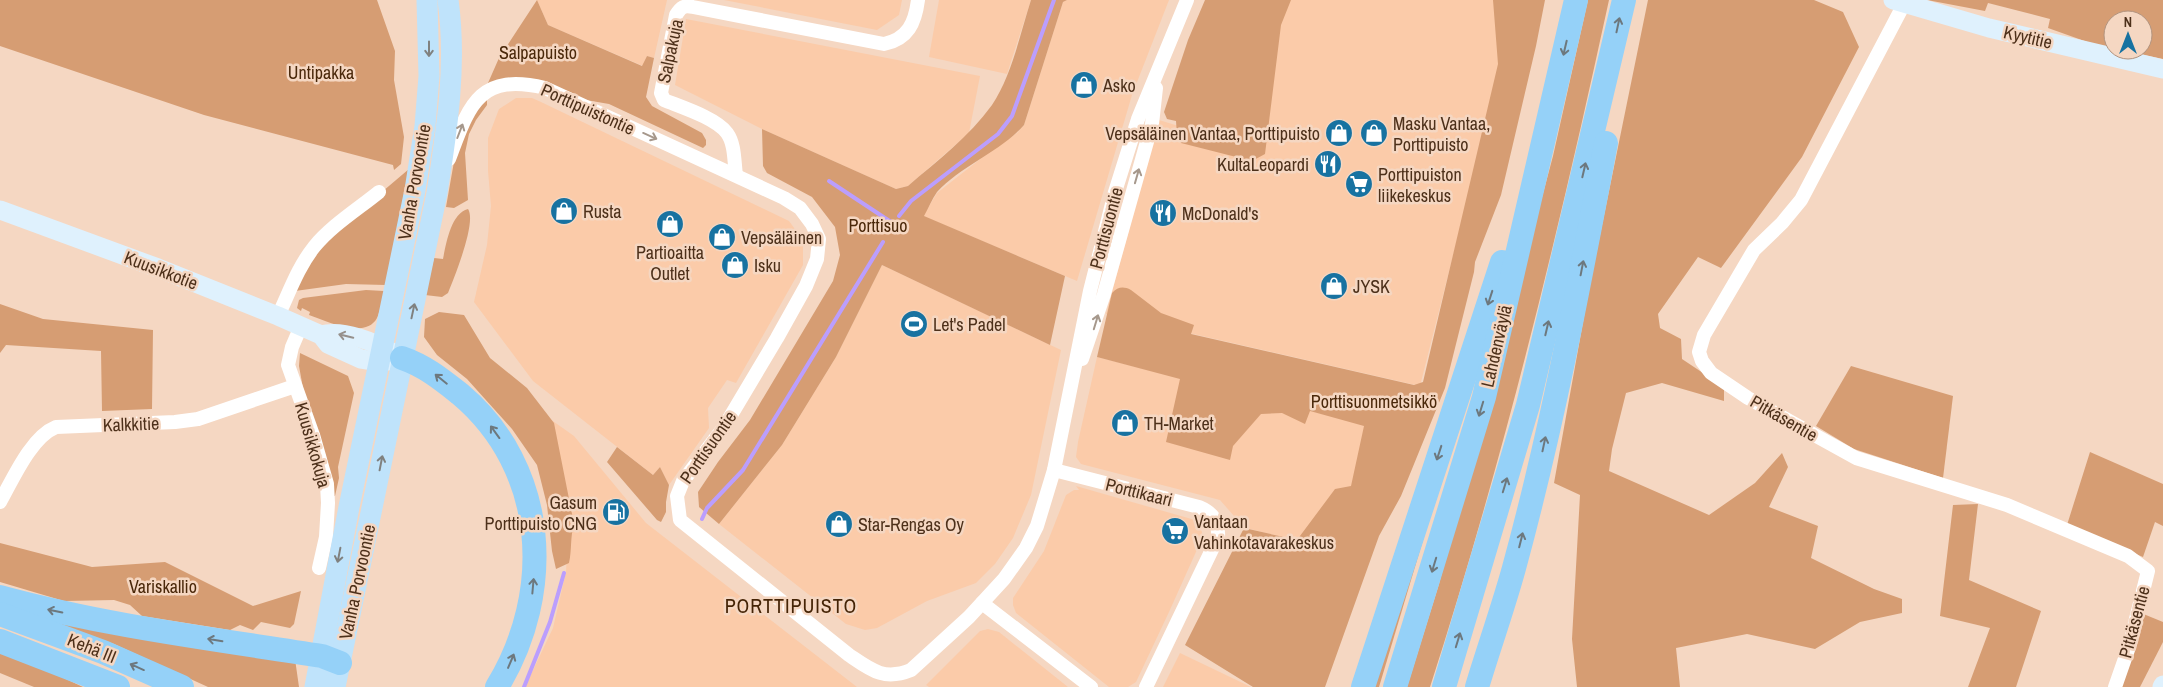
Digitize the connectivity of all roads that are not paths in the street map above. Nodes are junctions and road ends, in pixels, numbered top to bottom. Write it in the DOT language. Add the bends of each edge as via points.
graph roads {
  1 [pos="426,0"];
  2 [pos="448,0"];
  3 [pos="918,0"];
  4 [pos="1187,0"];
  5 [pos="1576,0"];
  6 [pos="1624,0"];
  7 [pos="1899,2"];
  8 [pos="1613,49"];
  9 [pos="2163,69"];
  10 [pos="1540,157"];
  11 [pos="736,175"];
  12 [pos="379,192"];
  13 [pos="437,193"];
  14 [pos="0,210"];
  15 [pos="278,316"];
  16 [pos="301,326"];
  17 [pos="388,356"];
  18 [pos="295,386"];
  19 [pos="1054,470"];
  20 [pos="0,502"];
  21 [pos="319,568"];
  22 [pos="1514,569"];
  23 [pos="1399,574"];
  24 [pos="0,597"];
  25 [pos="982,603"];
  26 [pos="0,614"];
  27 [pos="0,641"];
  28 [pos="331,660"];
  29 [pos="118,687"];
  30 [pos="182,687"];
  31 [pos="315,687"];
  32 [pos="335,687"];
  33 [pos="497,687"];
  34 [pos="1091,687"];
  35 [pos="1146,687"];
  36 [pos="1351,687"];
  37 [pos="1363,687"];
  38 [pos="1395,687"];
  39 [pos="1444,687"];
  40 [pos="1477,687"];
  41 [pos="1493,687"];
  42 [pos="2115,687"];
  1 -- 17 [label="main road, Vanha Porvoontie, one-way" via="429,76 425,126"];
  2 -- 13 [label="main road, Vanha Porvoontie" via="452,74 448,127"];
  3 -- 11 [label="street, Salpakuja" via="908,32 884,44 686,5 680,8 661,93 664,100 716,123 726,132 732,146"];
  4 -- 19 [label="street, Porttisuontie" via="1138,120 1113,201 1090,291"];
  5 -- 10 [label="highway, Lahdenväylä, one-way"];
  8 -- 6 [label="highway, one-way"];
  7 -- 9 [label="street, Kyytitie" via="1998,30"];
  7 -- 42 [label="street, Pitkäsentie" via="1801,200 1750,256 1704,335 1698,352 1711,373 1748,398 1856,458 2007,505 2128,556 2148,571 2129,648"];
  22 -- 8 [label="highway, one-way" via="1577,291 1612,115"];
  39 -- 8 [label="highway, one-way" via="1528,405"];
  10 -- 23 [label="highway, one-way"];
  10 -- 38 [label="highway, Lahdenväylä, one-way" via="1484,397"];
  13 -- 11 [label="street, Porttipuistontie, one-way" via="474,102 489,91 516,84 545,88"];
  11 -- 25 [label="street, Porttisuontie" via="800,208 812,224 819,239 819,248 806,286 769,353 724,427 683,481 677,496 680,520 849,655 881,674 889,676 911,670"];
  12 -- 15 [label="street" via="321,238 305,259"];
  17 -- 13 [label="main road, Vanha Porvoontie, one-way"];
  14 -- 15 [label="street, Kuusikkotie"];
  15 -- 16 [label="street, Kuusikkotie"];
  16 -- 17 [label="street, Kuusikkotie" via="321,335 332,332"];
  16 -- 18 [label="street, Kuusikkokuja" via="288,365"];
  17 -- 28 [label="main road, Vanha Porvoontie"];
  33 -- 17 [label="highway, one-way" via="523,634 533,592 534,545 528,502 510,456 476,408 420,364"];
  18 -- 20 [label="street, Kalkkitie" via="198,419 56,427 38,440"];
  18 -- 21 [label="street, Kuusikkokuja" via="327,484 326,537"];
  19 -- 25 [label="street, Porttisuontie" via="1037,526 1026,548"];
  19 -- 35 [label="street, Porttikaari" via="1199,507 1215,518 1218,537"];
  22 -- 40 [label="highway"];
  22 -- 41 [label="highway"];
  23 -- 36 [label="highway"];
  23 -- 37 [label="highway"];
  28 -- 24 [label="highway, one-way" via="131,626"];
  25 -- 34 [label="street"];
  30 -- 26 [label="highway, Kehä III, one-way" via="103,652"];
  27 -- 29 [label="highway, Kehä III"];
  28 -- 31 [label="main road, Vanha Porvoontie"];
  28 -- 32 [label="main road, Vanha Porvoontie"];
}
